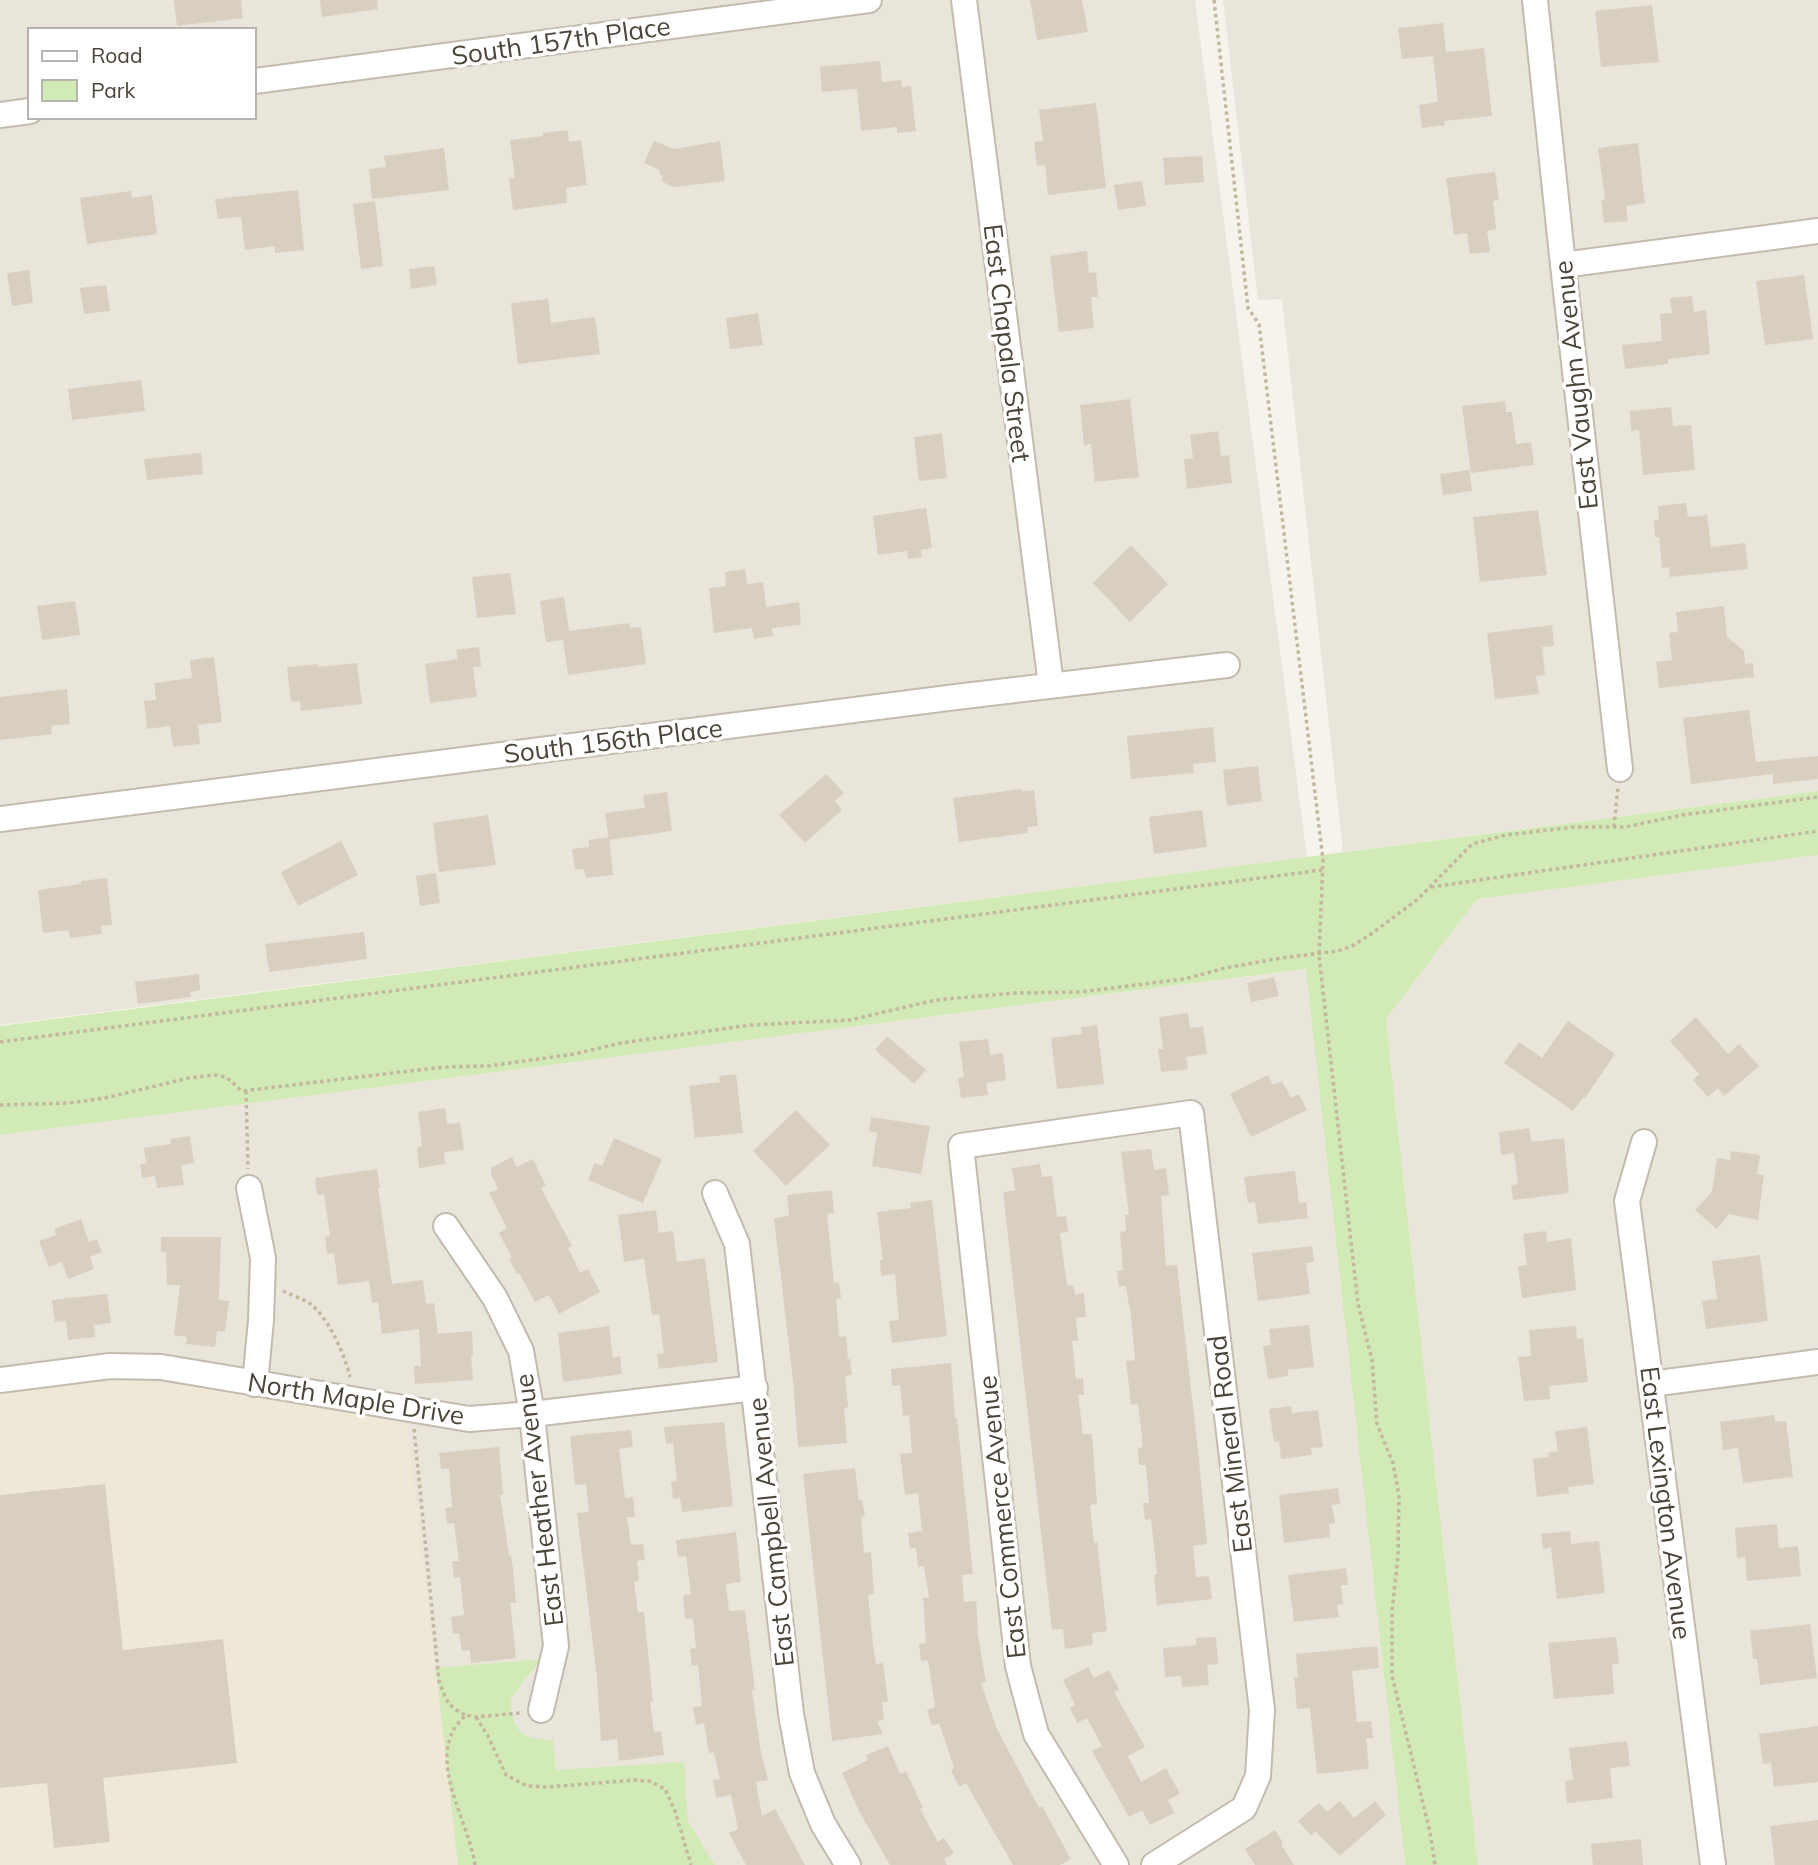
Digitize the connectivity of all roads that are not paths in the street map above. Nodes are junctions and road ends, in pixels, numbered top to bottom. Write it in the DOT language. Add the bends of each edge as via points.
graph roads {
  1 [pos="869,0"];
  2 [pos="964,0"];
  3 [pos="1535,0"];
  4 [pos="256,81"];
  5 [pos="28,111"];
  6 [pos="0,115"];
  7 [pos="1818,231"];
  8 [pos="1563,265"];
  9 [pos="1227,665"];
  10 [pos="1051,685"];
  11 [pos="1620,769"];
  12 [pos="0,819"];
  13 [pos="1644,1142"];
  14 [pos="961,1146"];
  15 [pos="249,1188"];
  16 [pos="715,1193"];
  17 [pos="446,1226"];
  18 [pos="1818,1362"];
  19 [pos="0,1380"];
  20 [pos="255,1384"];
  21 [pos="1651,1384"];
  22 [pos="755,1388"];
  23 [pos="532,1414"];
  24 [pos="541,1710"];
  25 [pos="848,1865"];
  26 [pos="1116,1865"];
  27 [pos="1154,1865"];
  28 [pos="1713,1865"];
  1 -- 4 [label="street, South 157th Place"];
  2 -- 10 [label="street, East Chapala Street"];
  3 -- 8 [label="street, East Vaughn Avenue"];
  5 -- 6 [label="street"];
  7 -- 8 [label="street"];
  8 -- 11 [label="street, East Vaughn Avenue"];
  9 -- 10 [label="street, South 156th Place"];
  10 -- 12 [label="street, South 156th Place"];
  13 -- 21 [label="street, East Lexington Avenue" via="1627,1201"];
  14 -- 26 [label="street, East Commerce Avenue" via="1018,1666 1036,1734"];
  14 -- 27 [label="street, East Mineral Road" via="1191,1112 1262,1710 1258,1776 1244,1808"];
  15 -- 20 [label="street" via="263,1258"];
  16 -- 22 [label="street, East Campbell Avenue" via="737,1244"];
  17 -- 23 [label="street, East Heather Avenue" via="495,1298 521,1351"];
  18 -- 21 [label="street"];
  19 -- 20 [label="street, North Maple Drive" via="110,1366 161,1367"];
  20 -- 23 [label="street, North Maple Drive" via="469,1419"];
  21 -- 28 [label="street, East Lexington Avenue"];
  22 -- 23 [label="street, North Maple Drive"];
  22 -- 25 [label="street, East Campbell Avenue" via="791,1714 802,1773 823,1824"];
  23 -- 24 [label="street, East Heather Avenue" via="556,1646"];
}
